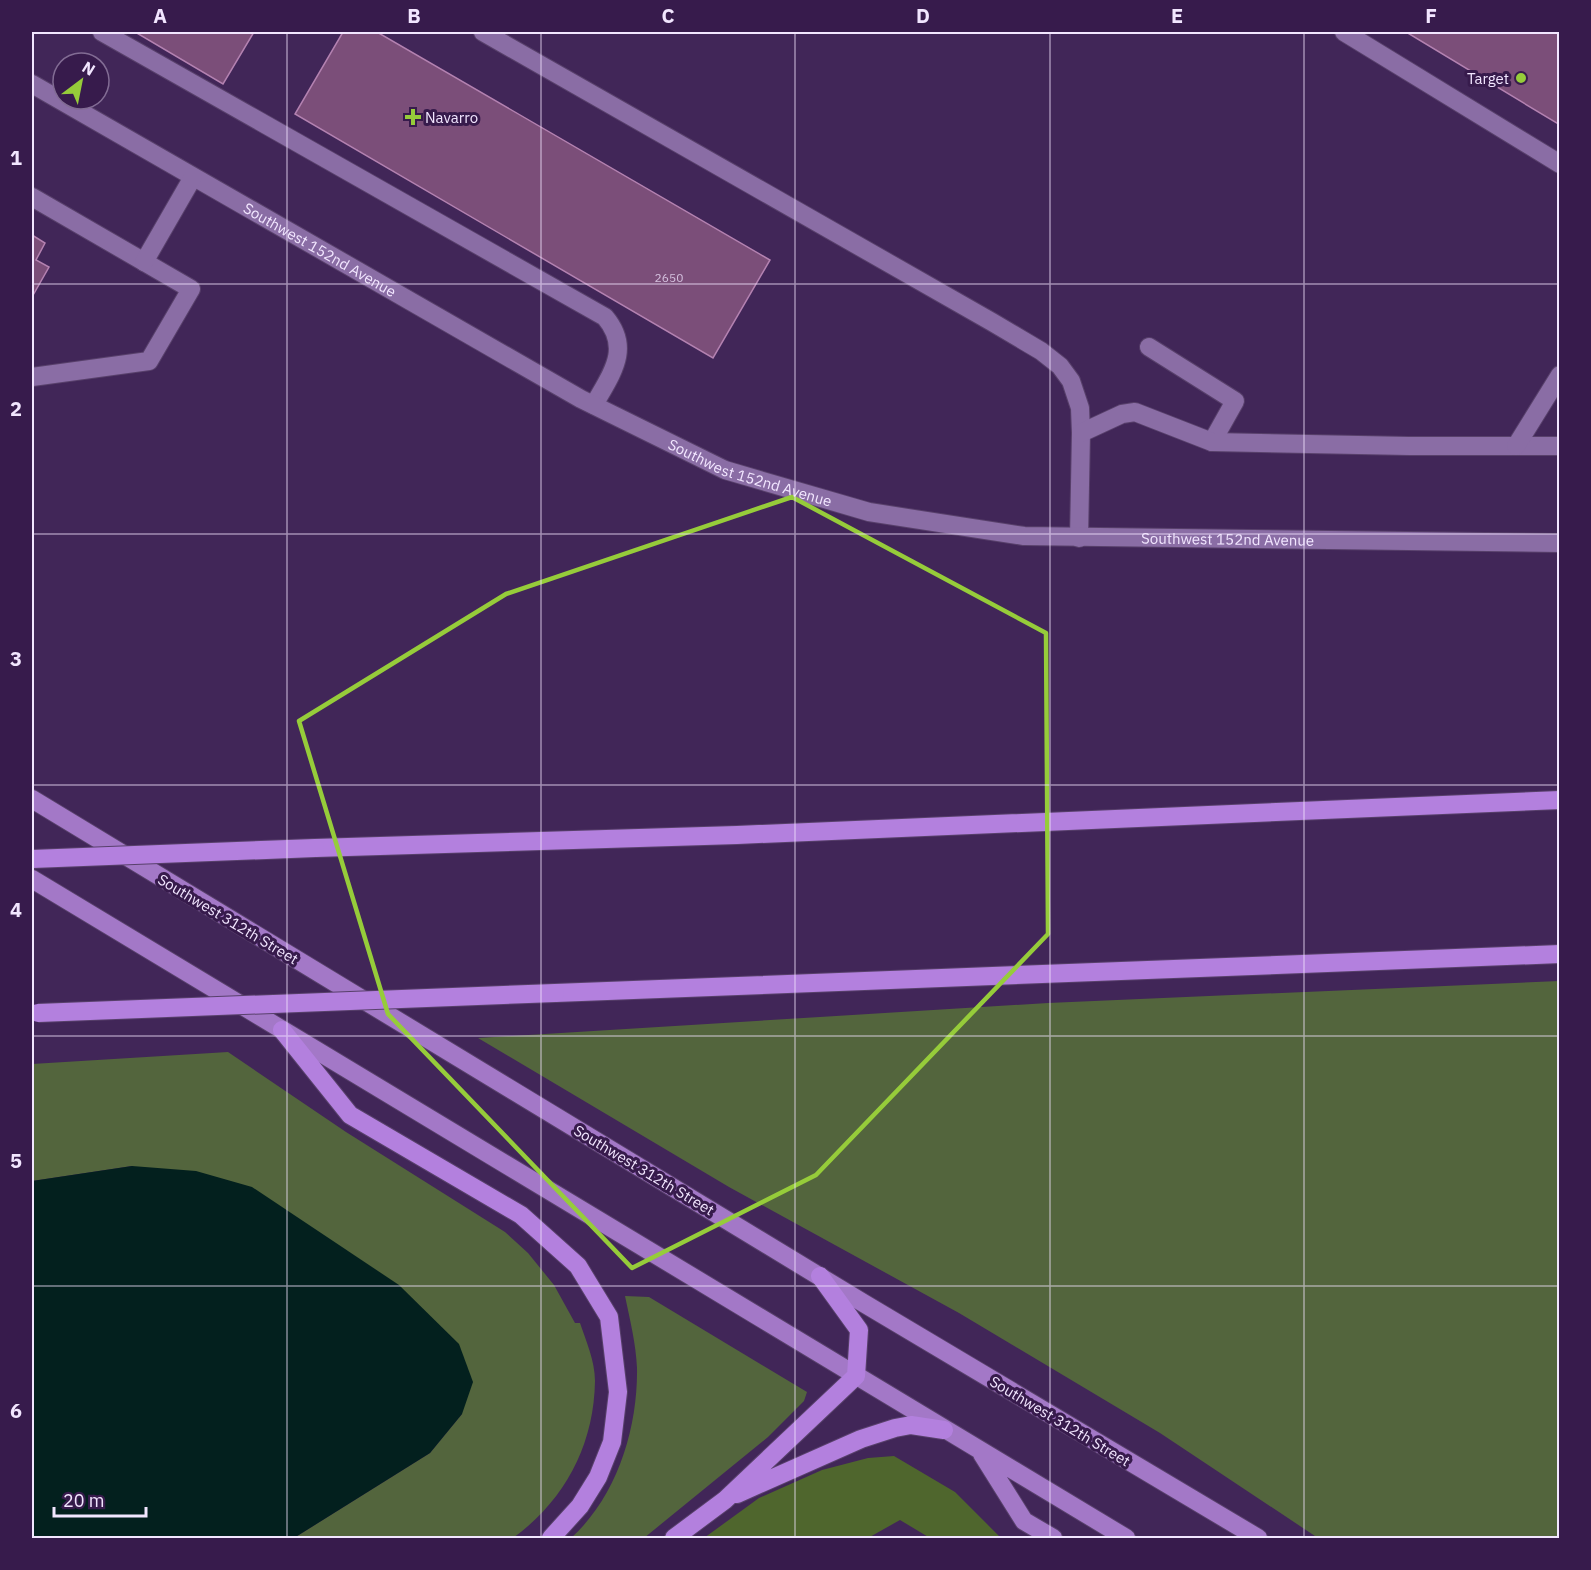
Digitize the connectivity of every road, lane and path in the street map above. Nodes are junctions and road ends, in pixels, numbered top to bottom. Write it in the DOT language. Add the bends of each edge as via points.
graph roads {
  1 [pos="102,32"];
  2 [pos="483,32"];
  3 [pos="1344,32"];
  4 [pos="32,84"];
  5 [pos="1560,164"];
  6 [pos="193,177"];
  7 [pos="32,197"];
  8 [pos="144,262"];
  9 [pos="1149,347"];
  10 [pos="1560,375"];
  11 [pos="32,377"];
  12 [pos="594,405"];
  13 [pos="1082,433"];
  14 [pos="1212,442"];
  15 [pos="1516,446"];
  16 [pos="1560,446"];
  17 [pos="1079,538"];
  18 [pos="1560,543"];
  19 [pos="32,799"];
  20 [pos="1560,800"];
  21 [pos="32,859"];
  22 [pos="32,879"];
  23 [pos="1560,954"];
  24 [pos="34,1013"];
  25 [pos="282,1030"];
  26 [pos="820,1276"];
  27 [pos="856,1376"];
  28 [pos="944,1430"];
  29 [pos="979,1450"];
  30 [pos="724,1500"];
  31 [pos="551,1539"];
  32 [pos="674,1539"];
  33 [pos="1053,1539"];
  34 [pos="1126,1539"];
  35 [pos="1258,1539"];
  1 -- 12 [label="street" via="605,317 614,328 619,349 614,368"];
  2 -- 13 [label="street" via="1041,351 1071,381 1080,408"];
  3 -- 5 [label="street"];
  4 -- 6 [label="street, Southwest 152nd Avenue"];
  6 -- 8 [label="street"];
  6 -- 12 [label="street, Southwest 152nd Avenue"];
  7 -- 8 [label="street"];
  8 -- 11 [label="street" via="191,289 149,361"];
  9 -- 14 [label="street" via="1236,401"];
  10 -- 15 [label="street"];
  12 -- 17 [label="street, Southwest 152nd Avenue" via="725,470 869,512 1024,536"];
  13 -- 14 [label="street" via="1135,412"];
  13 -- 17 [label="street"];
  14 -- 15 [label="street"];
  15 -- 16 [label="street"];
  17 -- 18 [label="street, Southwest 152nd Avenue"];
  19 -- 26 [label="main road, Southwest 312th Street"];
  20 -- 21 [label="highway, bridge"];
  22 -- 25 [label="main road"];
  23 -- 24 [label="highway, bridge"];
  25 -- 27 [label="main road"];
  25 -- 31 [label="highway" via="350,1115 521,1215 578,1266 609,1317 618,1392 612,1442 598,1477 580,1506"];
  26 -- 27 [label="highway" via="859,1330"];
  26 -- 35 [label="main road, Southwest 312th Street"];
  27 -- 28 [label="main road"];
  27 -- 30 [label="highway"];
  28 -- 29 [label="main road"];
  28 -- 30 [label="highway" via="911,1425 895,1428 861,1439"];
  29 -- 33 [label="main road" via="1024,1521"];
  29 -- 34 [label="main road"];
  30 -- 32 [label="highway"];
}
